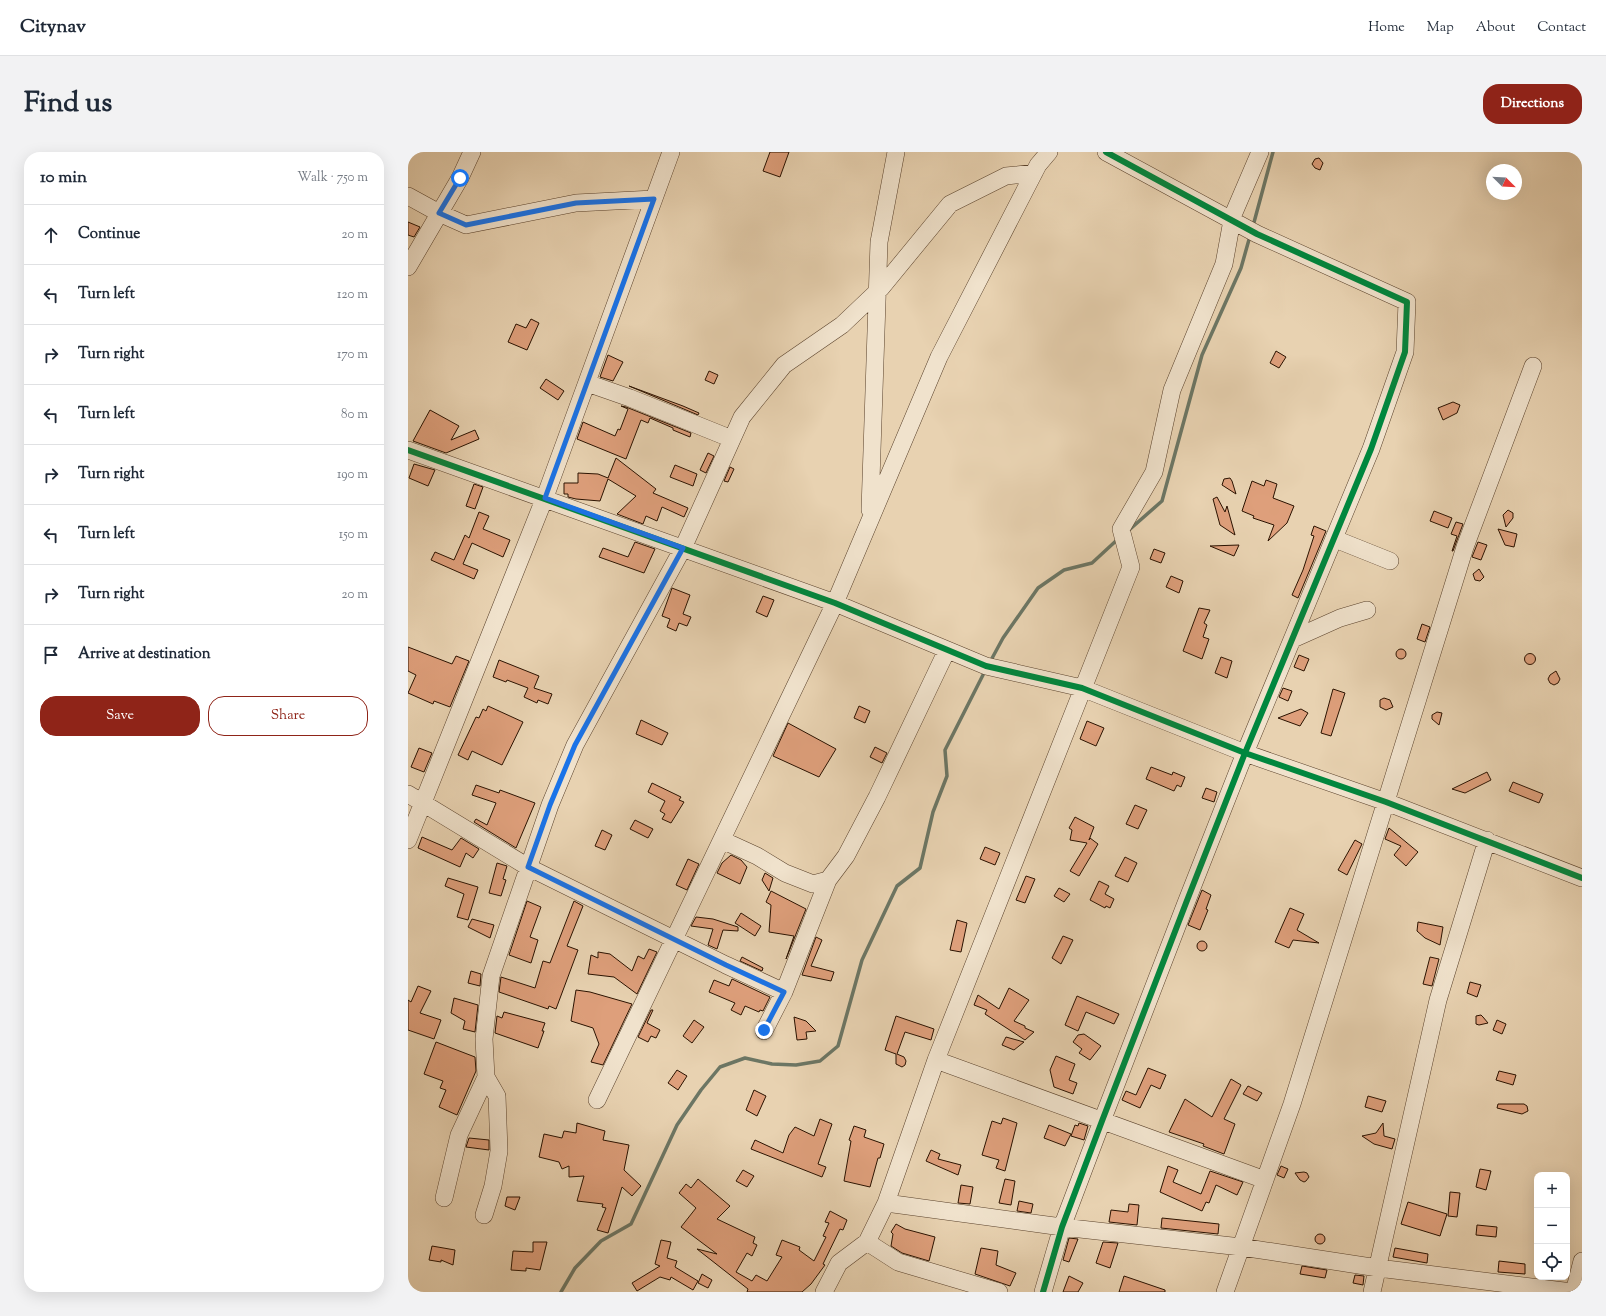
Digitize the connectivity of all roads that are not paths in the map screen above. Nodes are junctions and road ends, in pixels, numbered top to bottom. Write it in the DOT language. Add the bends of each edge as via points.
graph roads {
  1 [pos="472,152"];
  2 [pos="670,152"];
  3 [pos="896,152"];
  4 [pos="1049,152"];
  5 [pos="1106,152"];
  6 [pos="1260,152"];
  7 [pos="1034,173"];
  8 [pos="408,196"];
  9 [pos="654,199"];
  10 [pos="439,213"];
  11 [pos="1232,220"];
  12 [pos="408,267"];
  13 [pos="877,292"];
  14 [pos="1533,366"];
  15 [pos="586,383"];
  16 [pos="732,439"];
  17 [pos="408,450"];
  18 [pos="545,498"];
  19 [pos="870,520"];
  20 [pos="1335,539"];
  21 [pos="683,548"];
  22 [pos="1390,561"];
  23 [pos="835,603"];
  24 [pos="1367,610"];
  25 [pos="1294,639"];
  26 [pos="947,650"];
  27 [pos="1082,688"];
  28 [pos="1245,753"];
  29 [pos="408,794"];
  30 [pos="1386,802"];
  31 [pos="422,803"];
  32 [pos="408,840"];
  33 [pos="722,840"];
  34 [pos="1487,840"];
  35 [pos="528,867"];
  36 [pos="1582,878"];
  37 [pos="828,880"];
  38 [pos="675,940"];
  39 [pos="784,992"];
  40 [pos="764,1030"];
  41 [pos="936,1060"];
  42 [pos="486,1077"];
  43 [pos="598,1100"];
  44 [pos="1102,1121"];
  45 [pos="1265,1180"];
  46 [pos="444,1198"];
  47 [pos="886,1203"];
  48 [pos="484,1215"];
  49 [pos="1062,1227"];
  50 [pos="867,1242"];
  51 [pos="1241,1247"];
  52 [pos="1582,1261"];
  53 [pos="1378,1268"];
  54 [pos="824,1292"];
  55 [pos="999,1292"];
  56 [pos="1043,1292"];
  57 [pos="1225,1292"];
  58 [pos="1372,1292"];
  59 [pos="1573,1292"];
  1 -- 10 [label="street"];
  2 -- 9 [label="street"];
  3 -- 13 [label="street" via="879,242"];
  4 -- 7 [label="street"];
  5 -- 11 [label="street"];
  6 -- 11 [label="street"];
  7 -- 13 [label="street" via="1006,176 950,204"];
  7 -- 19 [label="street" via="939,357"];
  8 -- 10 [label="street"];
  9 -- 10 [label="street" via="576,203 466,225"];
  9 -- 15 [label="street"];
  10 -- 12 [label="street"];
  11 -- 20 [label="street" via="1257,234 1407,302 1406,352"];
  11 -- 27 [label="street" via="1224,264 1172,390 1154,472 1121,529 1131,567"];
  13 -- 16 [label="street" via="842,325 784,365 742,417"];
  13 -- 19 [label="street"];
  14 -- 30 [label="street" via="1465,547"];
  15 -- 16 [label="street"];
  15 -- 18 [label="street"];
  16 -- 21 [label="street"];
  17 -- 18 [label="street"];
  18 -- 21 [label="street"];
  18 -- 31 [label="street"];
  19 -- 23 [label="street"];
  20 -- 22 [label="street"];
  20 -- 25 [label="street"];
  21 -- 23 [label="street"];
  21 -- 35 [label="street" via="575,745"];
  23 -- 26 [label="street"];
  23 -- 33 [label="street"];
  24 -- 25 [label="street" via="1340,618"];
  25 -- 28 [label="street"];
  26 -- 27 [label="street" via="986,666"];
  26 -- 37 [label="street" via="874,804 846,856"];
  27 -- 28 [label="street"];
  27 -- 41 [label="street"];
  28 -- 30 [label="street"];
  28 -- 44 [label="street"];
  29 -- 31 [label="street"];
  30 -- 34 [label="street"];
  30 -- 45 [label="street" via="1292,1104"];
  31 -- 32 [label="street"];
  31 -- 35 [label="street"];
  33 -- 37 [label="street" via="812,884"];
  33 -- 38 [label="street"];
  34 -- 36 [label="street"];
  34 -- 53 [label="street" via="1438,1000"];
  35 -- 38 [label="street"];
  35 -- 42 [label="street" via="492,976 484,1039"];
  37 -- 39 [label="street"];
  38 -- 39 [label="street"];
  38 -- 43 [label="street"];
  39 -- 40 [label="street"];
  41 -- 44 [label="street"];
  41 -- 47 [label="street"];
  42 -- 46 [label="street" via="460,1135"];
  42 -- 48 [label="street" via="497,1096 499,1151 493,1186"];
  44 -- 45 [label="street"];
  44 -- 49 [label="street"];
  45 -- 51 [label="street"];
  47 -- 49 [label="street"];
  47 -- 50 [label="street"];
  49 -- 51 [label="street"];
  49 -- 56 [label="street"];
  50 -- 54 [label="street" via="839,1263"];
  50 -- 55 [label="street" via="898,1262"];
  51 -- 53 [label="street"];
  51 -- 57 [label="street"];
  52 -- 59 [label="street"];
  53 -- 58 [label="street"];
  53 -- 59 [label="street"];
}
